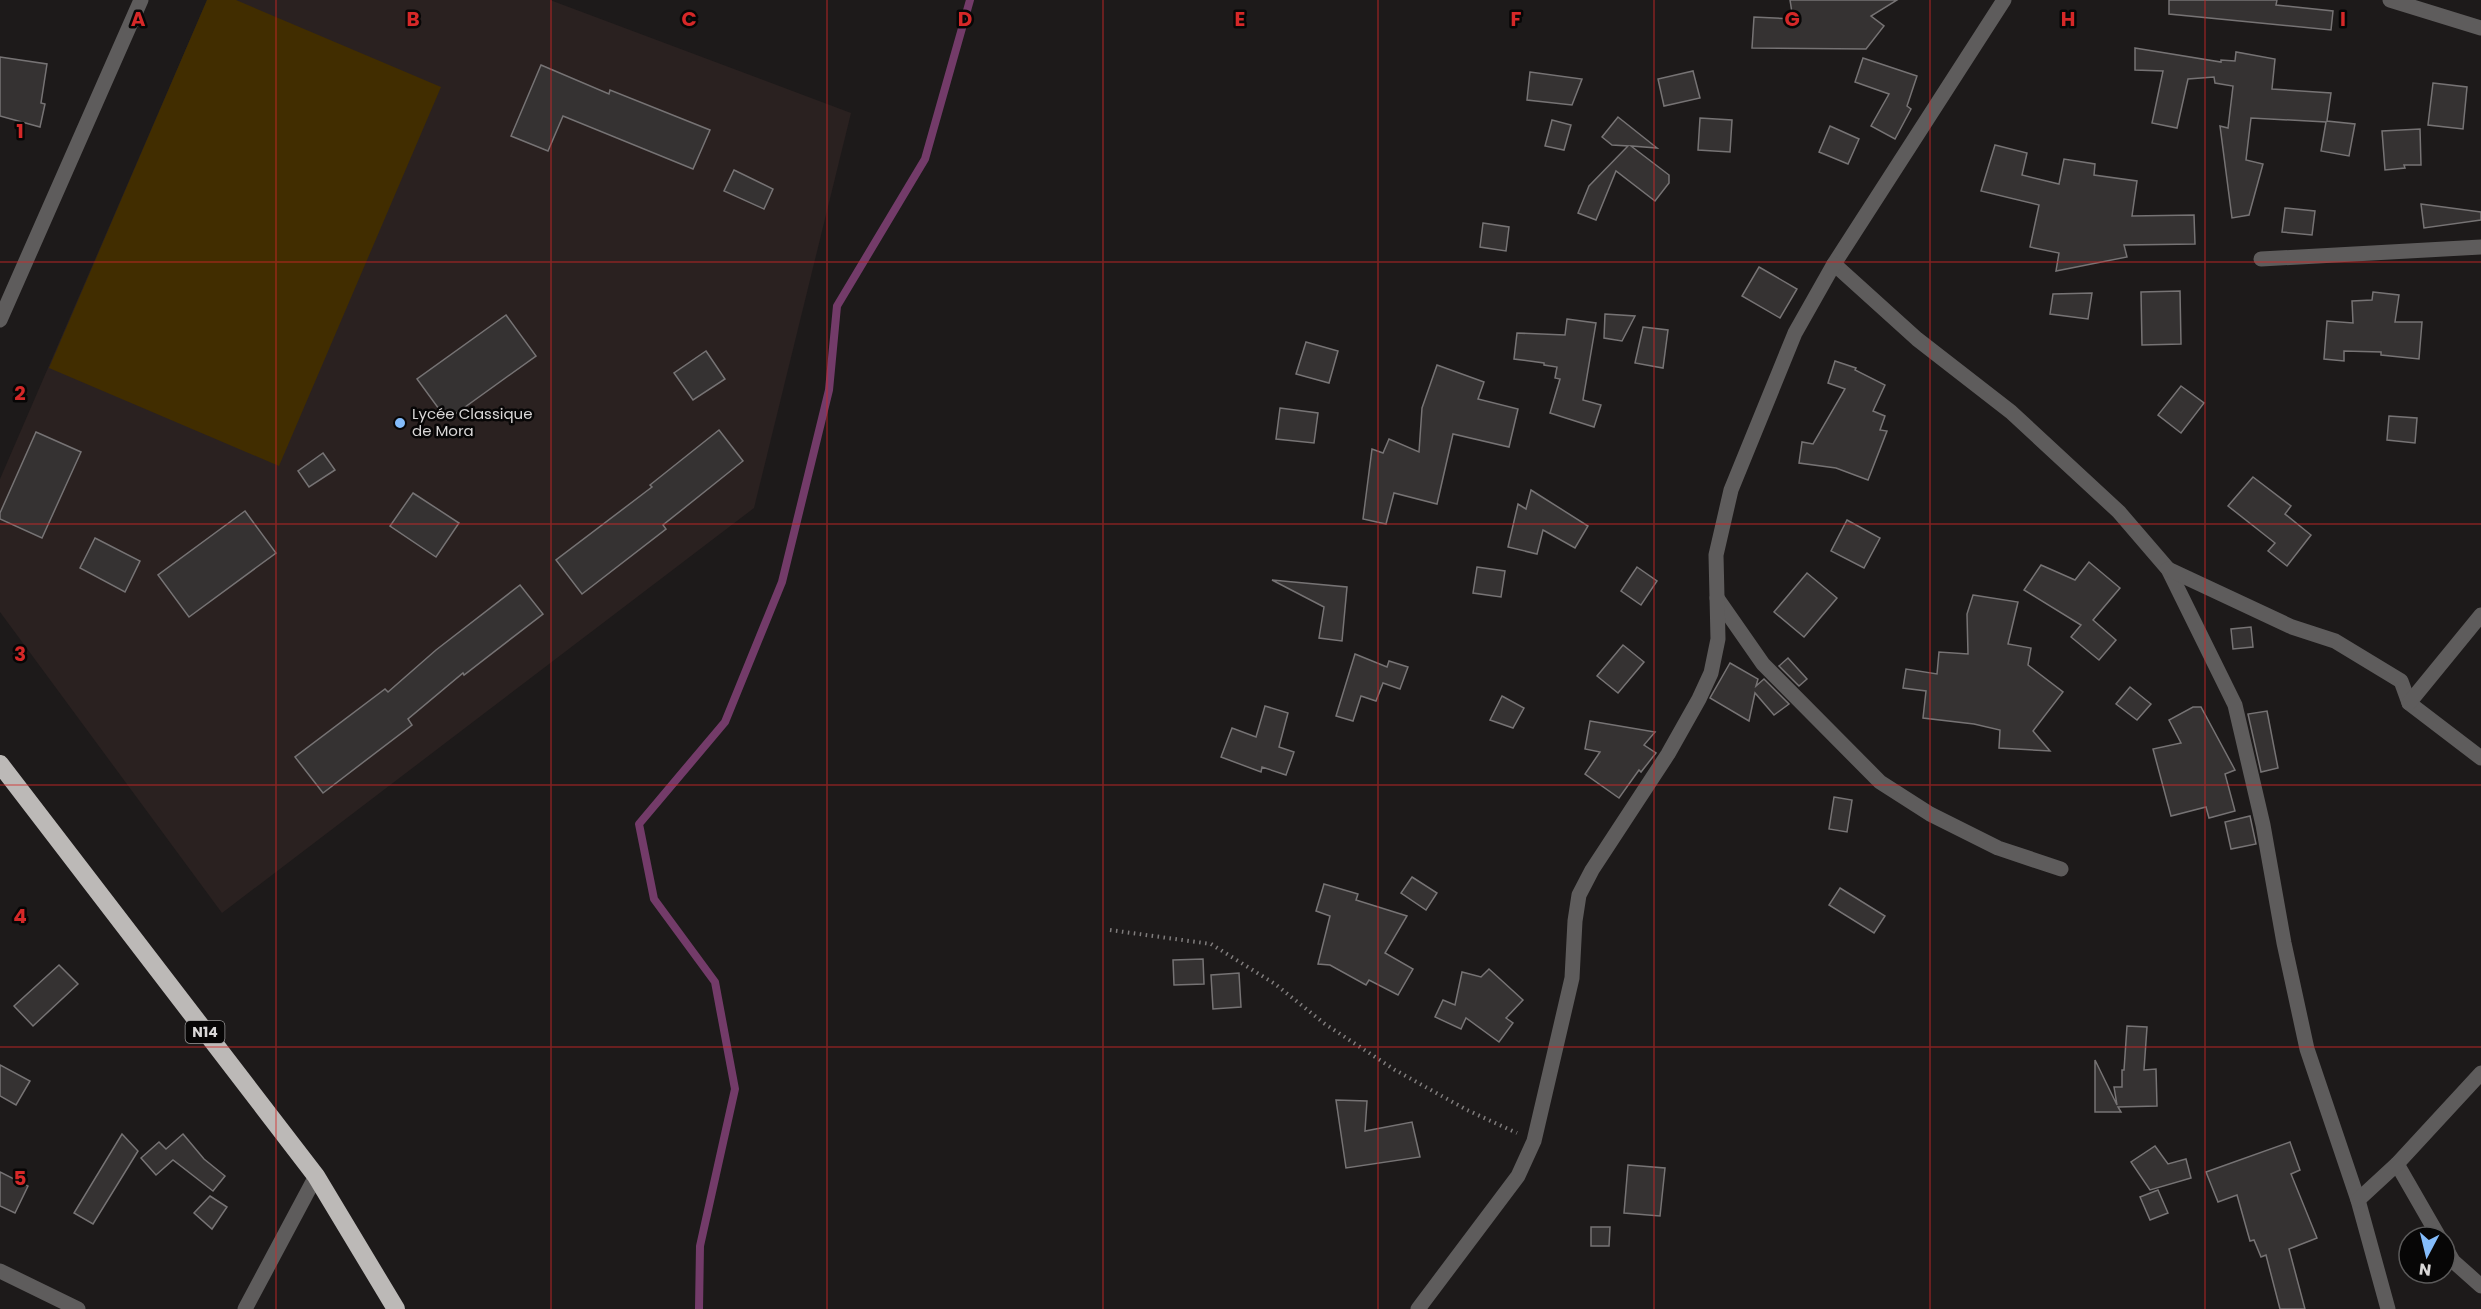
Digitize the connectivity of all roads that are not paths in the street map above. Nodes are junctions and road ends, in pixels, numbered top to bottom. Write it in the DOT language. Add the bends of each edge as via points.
graph roads {
  1 [pos="141,0"];
  2 [pos="2004,0"];
  3 [pos="2390,0"];
  4 [pos="2481,28"];
  5 [pos="2481,247"];
  6 [pos="2260,258"];
  7 [pos="1834,264"];
  8 [pos="0,321"];
  9 [pos="2168,569"];
  10 [pos="1717,598"];
  11 [pos="2481,615"];
  12 [pos="2409,704"];
  13 [pos="2481,758"];
  14 [pos="0,764"];
  15 [pos="2061,870"];
  16 [pos="2481,1073"];
  17 [pos="2397,1164"];
  18 [pos="316,1176"];
  19 [pos="2358,1200"];
  20 [pos="2432,1225"];
  21 [pos="2457,1265"];
  22 [pos="0,1271"];
  23 [pos="2481,1286"];
  24 [pos="78,1309"];
  25 [pos="245,1309"];
  26 [pos="396,1309"];
  27 [pos="1418,1309"];
  28 [pos="2388,1309"];
  1 -- 8 [label="street"];
  2 -- 7 [label="street"];
  3 -- 4 [label="street"];
  5 -- 6 [label="street"];
  7 -- 9 [label="street" via="1917,339 2012,412 2119,512"];
  7 -- 10 [label="street" via="1795,333 1731,490 1716,555"];
  9 -- 12 [label="street" via="2292,627 2335,641 2401,681"];
  9 -- 19 [label="street" via="2235,705 2264,825 2307,1049"];
  10 -- 15 [label="street" via="1763,664 1880,782 1930,814 1998,848"];
  10 -- 27 [label="street" via="1718,639 1711,673 1699,699 1579,895 1572,978 1534,1141 1518,1176"];
  11 -- 12 [label="street"];
  12 -- 13 [label="street"];
  14 -- 18 [label="highway, N14"];
  16 -- 17 [label="street"];
  17 -- 19 [label="street"];
  17 -- 20 [label="street"];
  18 -- 25 [label="street"];
  18 -- 26 [label="highway, N14"];
  19 -- 28 [label="street"];
  21 -- 23 [label="street"];
  22 -- 24 [label="street"];
}
